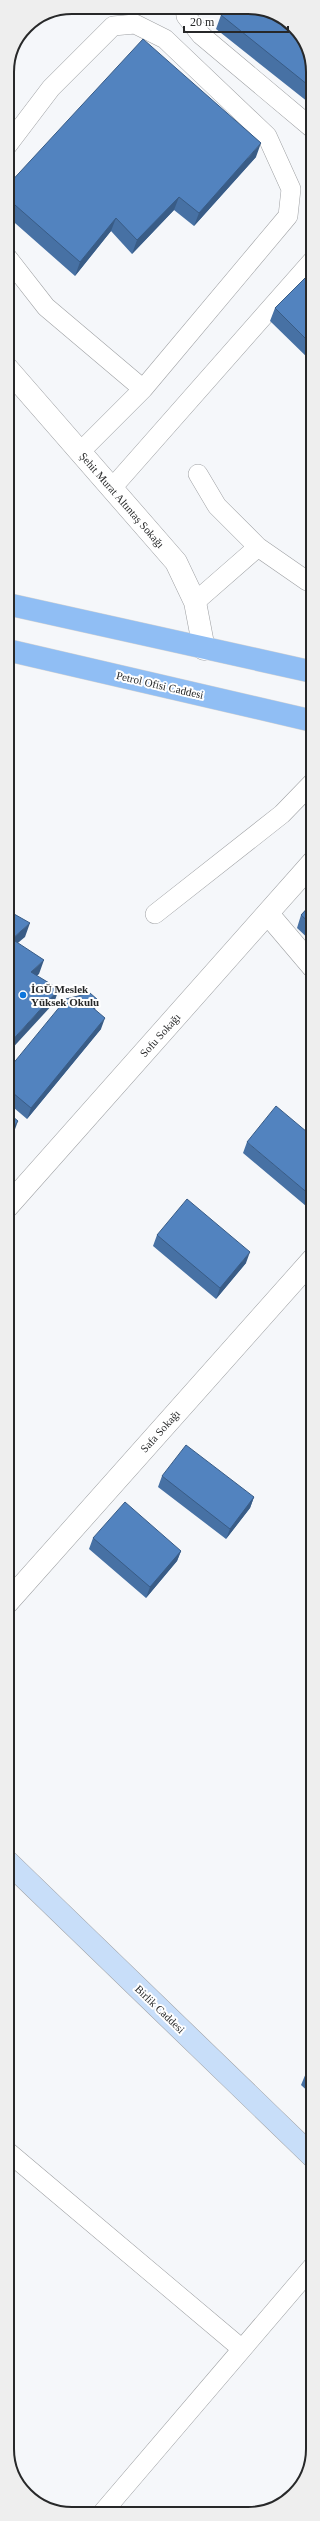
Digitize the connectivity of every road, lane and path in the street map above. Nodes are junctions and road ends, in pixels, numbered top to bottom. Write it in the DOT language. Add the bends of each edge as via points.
graph roads {
  1 [pos="186,14"];
  2 [pos="306,123"];
  3 [pos="14,137"];
  4 [pos="14,266"];
  5 [pos="306,268"];
  6 [pos="14,376"];
  7 [pos="143,389"];
  8 [pos="80,452"];
  9 [pos="198,474"];
  10 [pos="112,488"];
  11 [pos="258,547"];
  12 [pos="306,579"];
  13 [pos="195,602"];
  14 [pos="14,606"];
  15 [pos="204,649"];
  16 [pos="14,652"];
  17 [pos="306,671"];
  18 [pos="306,719"];
  19 [pos="306,789"];
  20 [pos="306,870"];
  21 [pos="155,914"];
  22 [pos="268,914"];
  23 [pos="306,959"];
  24 [pos="14,1199"];
  25 [pos="306,1267"];
  26 [pos="14,1595"];
  27 [pos="14,1868"];
  28 [pos="306,2150"];
  29 [pos="14,2157"];
  30 [pos="306,2274"];
  31 [pos="242,2349"];
  32 [pos="107,2507"];
  1 -- 2 [label="lane" via="201,35"];
  3 -- 7 [label="lane" via="51,88 112,26 135,24 165,39 267,136 291,189 288,216"];
  4 -- 7 [label="lane" via="46,307"];
  5 -- 10 [label="lane"];
  6 -- 8 [label="street, Şehit Murat Altıntaş Sokağı"];
  7 -- 8 [label="lane"];
  8 -- 10 [label="street, Şehit Murat Altıntaş Sokağı"];
  9 -- 11 [label="lane" via="217,506"];
  10 -- 13 [label="street, Şehit Murat Altıntaş Sokağı" via="176,562"];
  11 -- 12 [label="lane"];
  11 -- 13 [label="lane"];
  13 -- 15 [label="street, Şehit Murat Altıntaş Sokağı"];
  14 -- 15 [label="main road"];
  15 -- 17 [label="main road"];
  16 -- 18 [label="main road, Petrol Ofisi Caddesi"];
  19 -- 21 [label="lane" via="282,814"];
  20 -- 22 [label="street, Sofu Sokağı"];
  22 -- 23 [label="street"];
  22 -- 24 [label="street, Sofu Sokağı"];
  25 -- 26 [label="street, Safa Sokağı"];
  27 -- 28 [label="street, Birlik Caddesi"];
  29 -- 31 [label="lane"];
  30 -- 31 [label="lane"];
  31 -- 32 [label="lane"];
}
